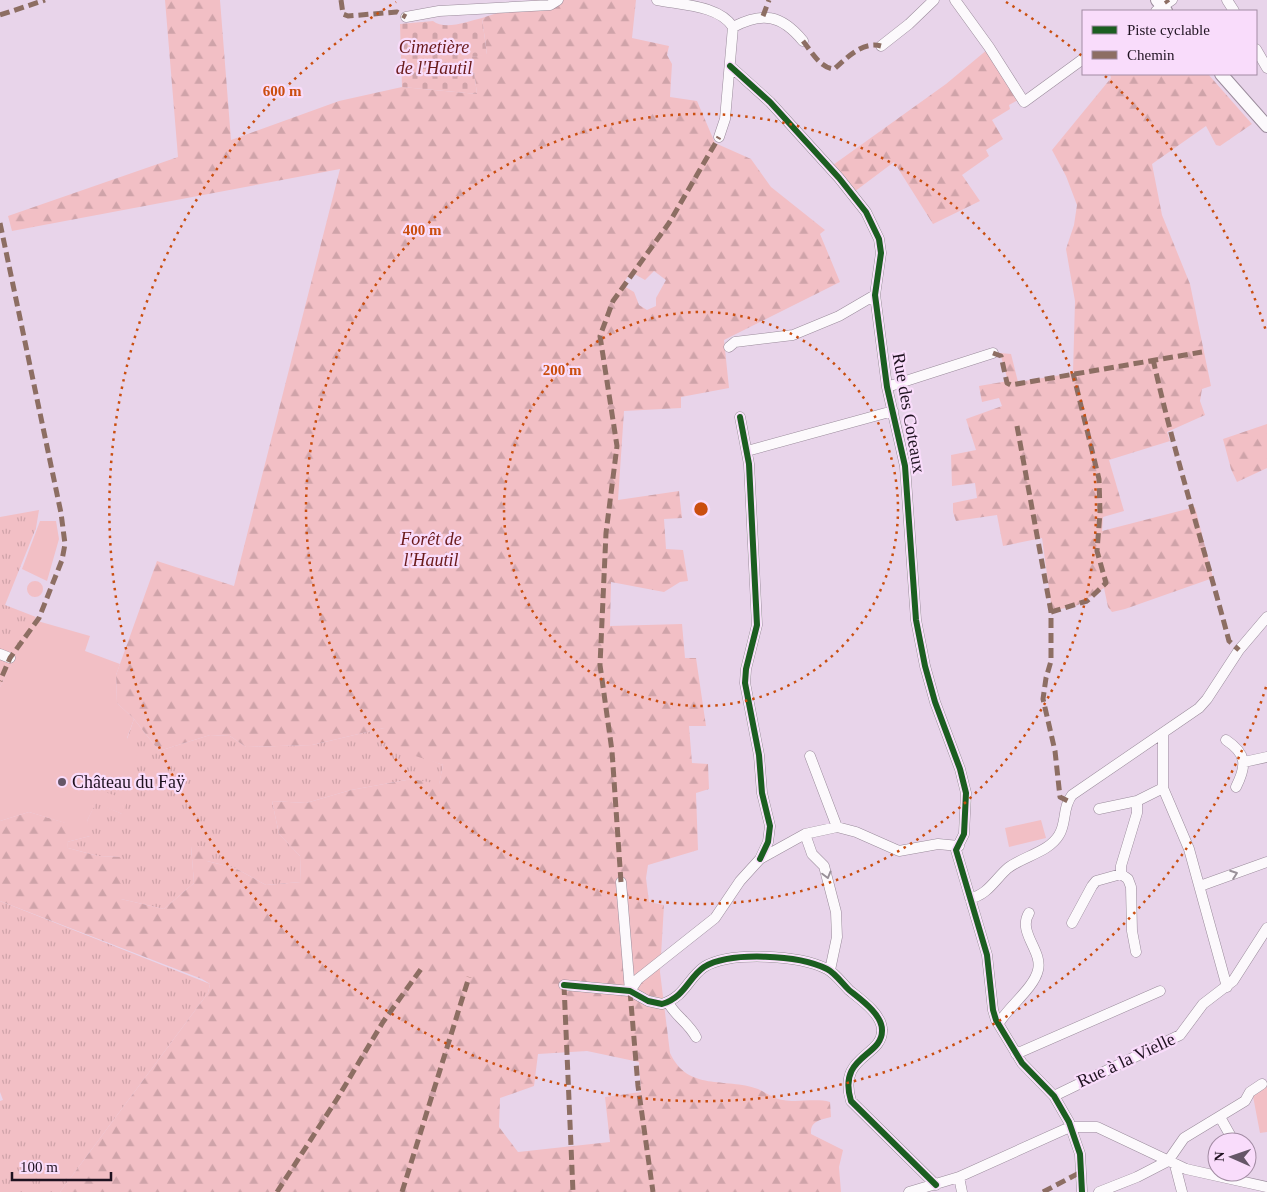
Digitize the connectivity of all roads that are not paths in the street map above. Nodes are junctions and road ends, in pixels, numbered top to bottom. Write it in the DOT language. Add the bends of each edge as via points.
graph roads {
  1 [pos="558,0"];
  2 [pos="658,0"];
  3 [pos="934,0"];
  4 [pos="954,0"];
  5 [pos="406,17"];
  6 [pos="733,27"];
  7 [pos="803,41"];
  8 [pos="880,46"];
  9 [pos="1257,51"];
  10 [pos="1082,60"];
  11 [pos="730,66"];
  12 [pos="1267,68"];
  13 [pos="1222,75"];
  14 [pos="1267,126"];
  15 [pos="719,137"];
  16 [pos="875,295"];
  17 [pos="729,347"];
  18 [pos="993,353"];
  19 [pos="887,387"];
  20 [pos="893,411"];
  21 [pos="740,417"];
  22 [pos="747,451"];
  23 [pos="1267,617"];
  24 [pos="0,654"];
  25 [pos="10,658"];
  26 [pos="1163,734"];
  27 [pos="1226,740"];
  28 [pos="810,756"];
  29 [pos="1267,757"];
  30 [pos="1244,762"];
  31 [pos="1236,787"];
  32 [pos="1163,788"];
  33 [pos="1137,801"];
  34 [pos="1099,809"];
  35 [pos="837,827"];
  36 [pos="805,834"];
  37 [pos="959,846"];
  38 [pos="760,859"];
  39 [pos="1267,862"];
  40 [pos="1121,874"];
  41 [pos="621,882"];
  42 [pos="1200,886"];
  43 [pos="970,898"];
  44 [pos="1030,913"];
  45 [pos="1072,923"];
  46 [pos="1267,928"];
  47 [pos="1136,952"];
  48 [pos="830,970"];
  49 [pos="564,985"];
  50 [pos="1227,987"];
  51 [pos="630,991"];
  52 [pos="1160,991"];
  53 [pos="668,1002"];
  54 [pos="998,1023"];
  55 [pos="696,1037"];
  56 [pos="1016,1054"];
  57 [pos="1262,1084"];
  58 [pos="1054,1096"];
  59 [pos="1220,1117"];
  60 [pos="1070,1127"];
  61 [pos="1228,1132"];
  62 [pos="1171,1163"];
  63 [pos="959,1177"];
  64 [pos="936,1185"];
  65 [pos="1267,1187"];
  66 [pos="1180,1191"];
  67 [pos="909,1192"];
  68 [pos="962,1192"];
  69 [pos="1082,1192"];
  70 [pos="1099,1192"];
  1 -- 5 [label="street" via="550,6 439,11"];
  2 -- 6 [label="street" via="710,11"];
  3 -- 8 [label="street"];
  4 -- 10 [label="street" via="990,47 1024,102"];
  6 -- 7 [label="street" via="763,16 778,21"];
  6 -- 11 [label="street"];
  9 -- 12 [label="street"];
  11 -- 15 [label="street" via="725,119"];
  11 -- 16 [label="street, Rue des Coteaux" via="804,137 866,212 879,239 881,253"];
  13 -- 14 [label="main road"];
  16 -- 17 [label="street" via="839,316 793,335 735,342"];
  16 -- 19 [label="street, Rue des Coteaux"];
  18 -- 19 [label="street"];
  19 -- 20 [label="street, Rue des Coteaux"];
  20 -- 22 [label="street"];
  20 -- 37 [label="street, Rue des Coteaux" via="905,466 916,620 935,702 966,792 964,830"];
  21 -- 22 [label="street"];
  22 -- 38 [label="street" via="757,625 745,683 770,826 768,842"];
  23 -- 26 [label="street" via="1239,650 1207,699"];
  24 -- 25 [label="street"];
  26 -- 32 [label="street"];
  26 -- 43 [label="street" via="1072,795 1065,807 1059,835 1048,846 1009,867 984,892"];
  27 -- 30 [label="street" via="1238,748"];
  28 -- 35 [label="street"];
  29 -- 30 [label="street"];
  30 -- 31 [label="street"];
  32 -- 33 [label="street"];
  32 -- 42 [label="street"];
  33 -- 34 [label="street"];
  33 -- 40 [label="street" via="1137,813"];
  35 -- 36 [label="street"];
  35 -- 37 [label="street" via="899,851 938,844"];
  36 -- 38 [label="street"];
  36 -- 48 [label="street, one-way" via="812,854 824,866 836,912 837,937"];
  37 -- 43 [label="street" via="956,850"];
  38 -- 51 [label="street" via="740,881 715,918 638,979"];
  42 -- 39 [label="street, one-way"];
  40 -- 45 [label="street" via="1096,882"];
  40 -- 47 [label="street" via="1131,887"];
  41 -- 51 [label="street"];
  42 -- 50 [label="street"];
  43 -- 54 [label="street" via="987,955 993,1010"];
  44 -- 54 [label="street" via="1027,928 1039,961 1038,970"];
  46 -- 50 [label="street, Rue à la Vielle" via="1252,948 1245,965"];
  48 -- 53 [label="street" via="787,958 716,961 702,969 682,993"];
  48 -- 64 [label="street" via="879,1018 882,1030 880,1039 847,1077 851,1101"];
  49 -- 51 [label="street"];
  50 -- 58 [label="street, Rue à la Vielle" via="1203,1004 1180,1035"];
  51 -- 53 [label="street" via="648,1001"];
  52 -- 56 [label="street"];
  53 -- 55 [label="street"];
  54 -- 56 [label="street"];
  56 -- 58 [label="street"];
  57 -- 59 [label="street"];
  58 -- 60 [label="street"];
  59 -- 61 [label="street"];
  59 -- 62 [label="street" via="1184,1138"];
  60 -- 62 [label="street" via="1097,1127"];
  60 -- 63 [label="street"];
  60 -- 69 [label="street" via="1080,1154"];
  62 -- 65 [label="street"];
  62 -- 66 [label="street"];
  62 -- 70 [label="street"];
  63 -- 64 [label="street"];
  63 -- 68 [label="street"];
  64 -- 67 [label="street"];
}
